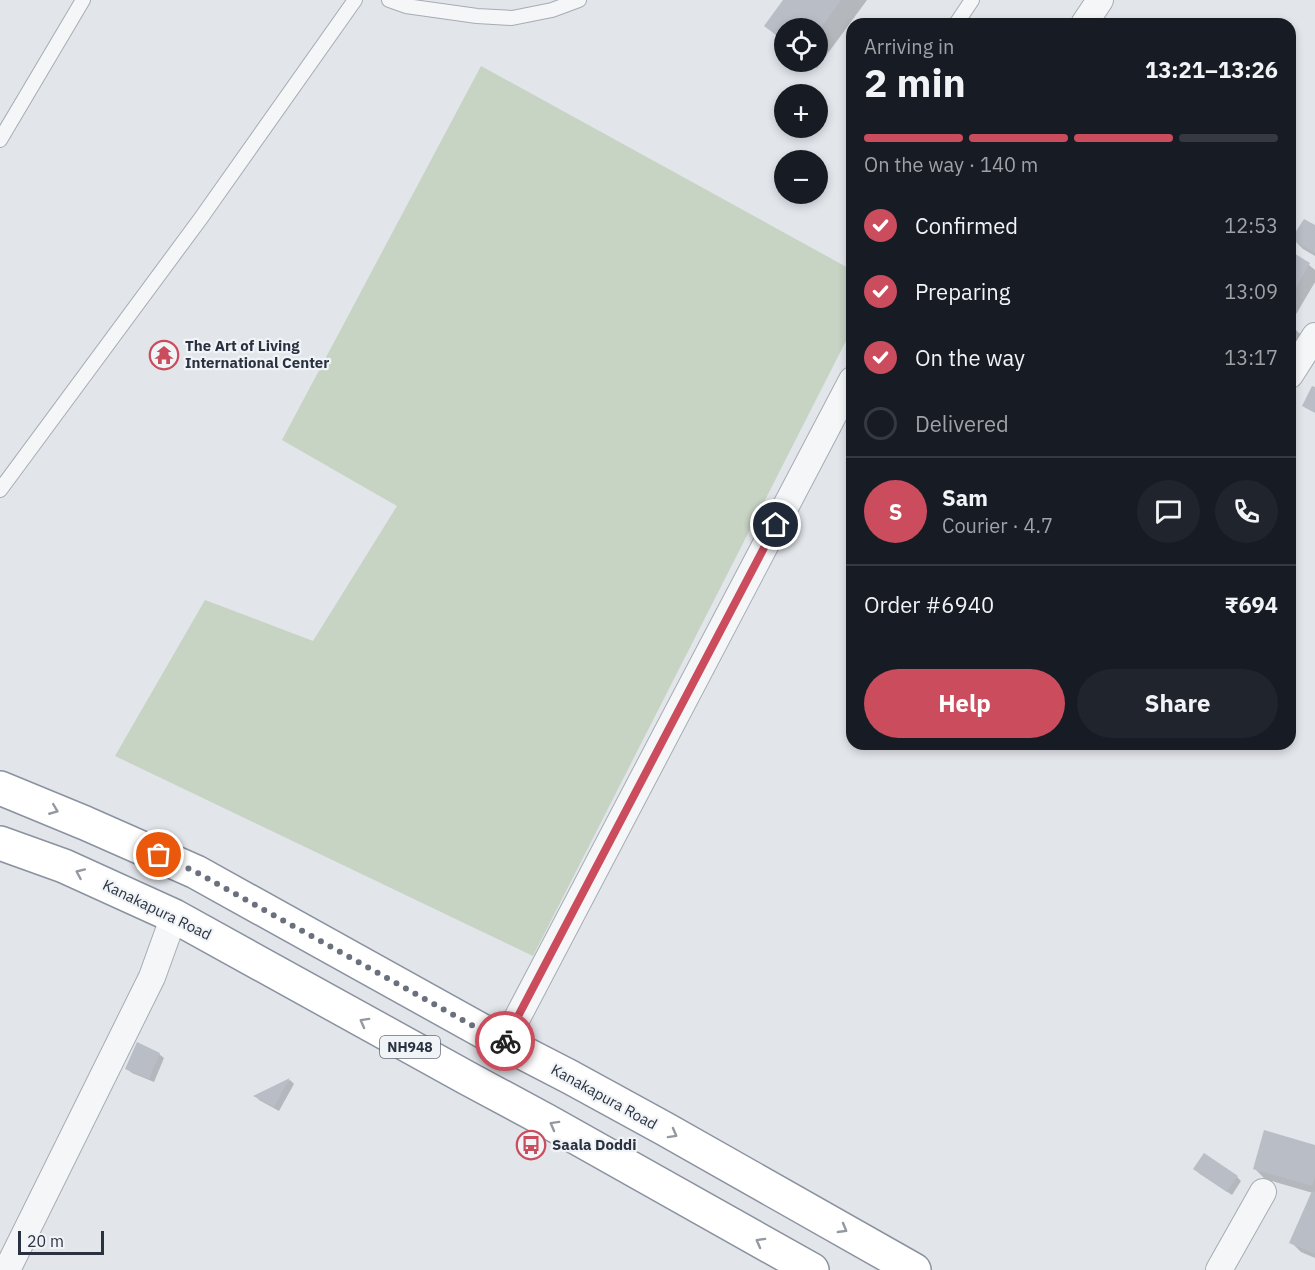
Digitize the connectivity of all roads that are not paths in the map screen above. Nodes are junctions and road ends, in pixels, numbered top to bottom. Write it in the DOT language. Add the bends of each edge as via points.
graph roads {
  1 [pos="83,0"];
  2 [pos="355,0"];
  3 [pos="390,0"];
  4 [pos="579,0"];
  5 [pos="972,0"];
  6 [pos="1100,0"];
  7 [pos="960,18"];
  8 [pos="1088,18"];
  9 [pos="0,140"];
  10 [pos="1315,336"];
  11 [pos="1296,366"];
  12 [pos="846,391"];
  13 [pos="0,490"];
  14 [pos="0,788"];
  15 [pos="0,843"];
  16 [pos="174,916"];
  17 [pos="504,1043"];
  18 [pos="1263,1192"];
  19 [pos="8,1270"];
  20 [pos="812,1270"];
  21 [pos="914,1270"];
  22 [pos="1219,1270"];
  1 -- 9 [label="lane"];
  2 -- 13 [label="lane" via="201,218"];
  3 -- 4 [label="lane" via="406,6 512,18"];
  5 -- 7 [label="lane"];
  6 -- 8 [label="street"];
  10 -- 11 [label="street"];
  12 -- 17 [label="street"];
  14 -- 17 [label="highway, Kanakapura Road, one-way" via="196,872"];
  16 -- 15 [label="highway, Kanakapura Road / NH948, one-way" via="64,866"];
  16 -- 19 [label="street" via="152,976"];
  20 -- 16 [label="highway, Kanakapura Road / NH948, one-way"];
  17 -- 21 [label="highway, Kanakapura Road, one-way"];
  18 -- 22 [label="street"];
}
